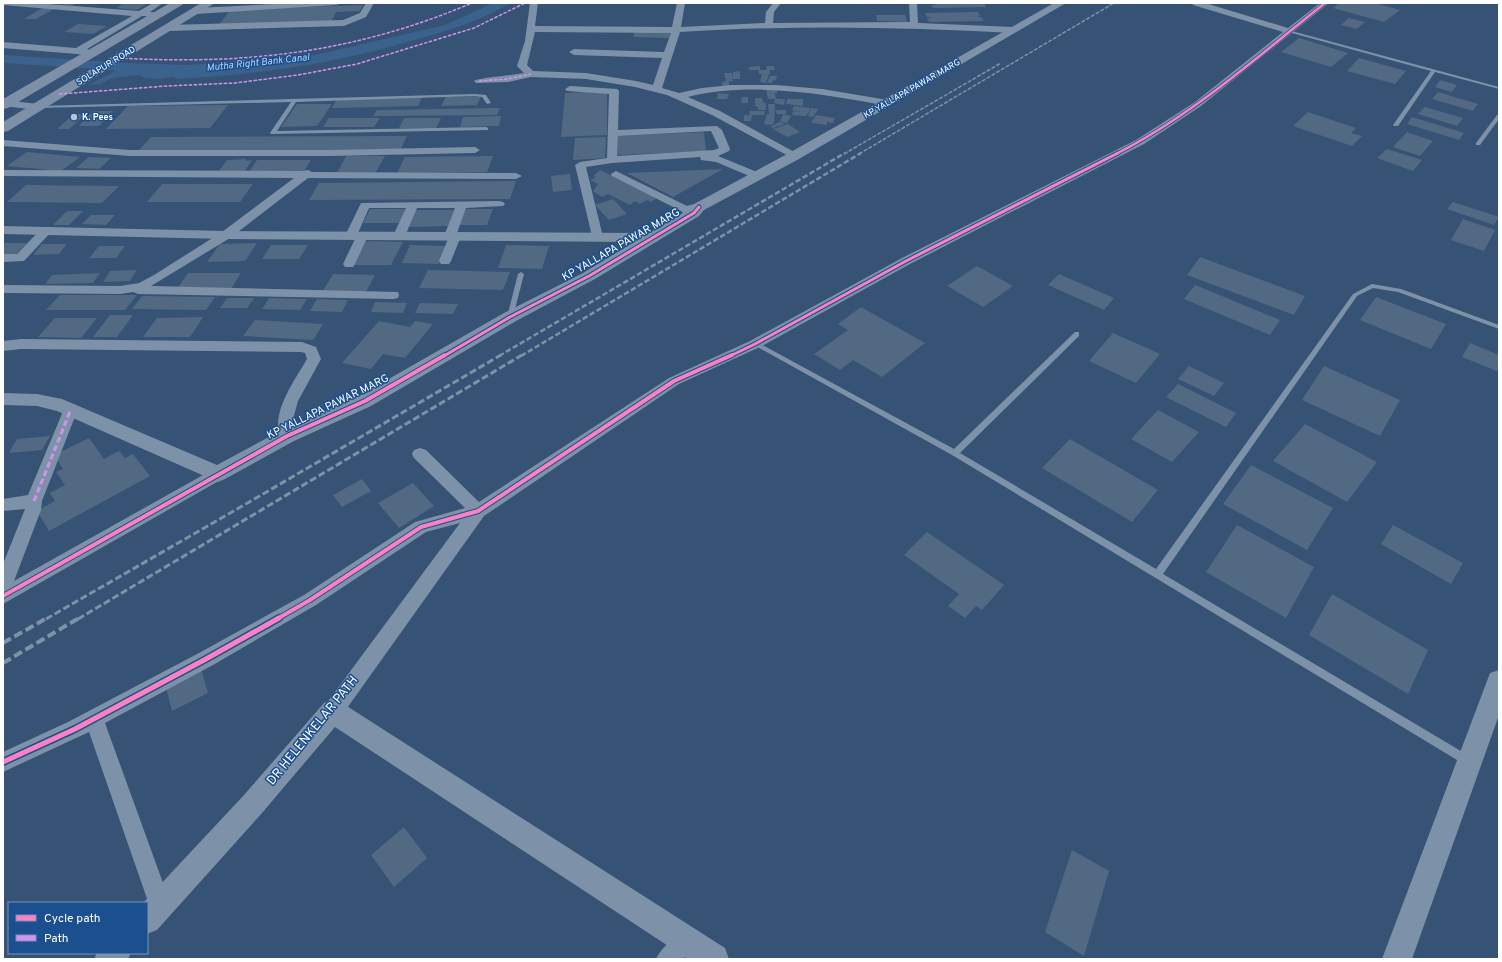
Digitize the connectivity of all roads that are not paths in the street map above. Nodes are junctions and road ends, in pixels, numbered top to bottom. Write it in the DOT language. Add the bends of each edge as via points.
graph roads {
  1 [pos="3,3"];
  2 [pos="159,3"];
  3 [pos="178,3"];
  4 [pos="276,3"];
  5 [pos="337,3"];
  6 [pos="370,3"];
  7 [pos="534,3"];
  8 [pos="681,3"];
  9 [pos="777,3"];
  10 [pos="913,3"];
  11 [pos="1061,3"];
  12 [pos="1196,3"];
  13 [pos="1325,3"];
  14 [pos="203,6"];
  15 [pos="139,14"];
  16 [pos="157,16"];
  17 [pos="914,25"];
  18 [pos="769,26"];
  19 [pos="169,28"];
  20 [pos="530,29"];
  21 [pos="676,30"];
  22 [pos="1014,30"];
  23 [pos="1290,31"];
  24 [pos="3,45"];
  25 [pos="574,52"];
  26 [pos="84,54"];
  27 [pos="668,55"];
  28 [pos="1434,70"];
  29 [pos="531,74"];
  30 [pos="479,81"];
  31 [pos="570,88"];
  32 [pos="1499,88"];
  33 [pos="656,90"];
  34 [pos="677,97"];
  35 [pos="295,100"];
  36 [pos="888,103"];
  37 [pos="4,104"];
  38 [pos="488,104"];
  39 [pos="38,107"];
  40 [pos="1499,116"];
  41 [pos="1396,125"];
  42 [pos="3,128"];
  43 [pos="486,129"];
  44 [pos="613,133"];
  45 [pos="3,143"];
  46 [pos="1478,144"];
  47 [pos="474,150"];
  48 [pos="329,153"];
  49 [pos="794,156"];
  50 [pos="612,160"];
  51 [pos="638,165"];
  52 [pos="3,174"];
  53 [pos="616,174"];
  54 [pos="305,176"];
  55 [pos="516,176"];
  56 [pos="758,176"];
  57 [pos="462,204"];
  58 [pos="499,204"];
  59 [pos="413,205"];
  60 [pos="693,209"];
  61 [pos="3,230"];
  62 [pos="46,231"];
  63 [pos="226,235"];
  64 [pos="356,236"];
  65 [pos="399,236"];
  66 [pos="452,236"];
  67 [pos="597,237"];
  68 [pos="645,238"];
  69 [pos="3,258"];
  70 [pos="445,261"];
  71 [pos="349,264"];
  72 [pos="521,274"];
  73 [pos="3,289"];
  74 [pos="120,290"];
  75 [pos="393,295"];
  76 [pos="510,318"];
  77 [pos="1499,327"];
  78 [pos="1077,334"];
  79 [pos="755,344"];
  80 [pos="3,346"];
  81 [pos="3,399"];
  82 [pos="71,409"];
  83 [pos="287,436"];
  84 [pos="955,453"];
  85 [pos="420,454"];
  86 [pos="218,474"];
  87 [pos="34,501"];
  88 [pos="3,505"];
  89 [pos="478,512"];
  90 [pos="1157,575"];
  91 [pos="3,586"];
  92 [pos="3,596"];
  93 [pos="1499,681"];
  94 [pos="333,711"];
  95 [pos="94,719"];
  96 [pos="3,762"];
  97 [pos="1469,763"];
  98 [pos="154,912"];
  99 [pos="689,942"];
  100 [pos="668,959"];
  101 [pos="714,959"];
  102 [pos="1397,959"];
  1 -- 15 [label="street"];
  2 -- 15 [label="street"];
  3 -- 16 [label="highway, SOLAPUR ROAD"];
  4 -- 14 [label="street"];
  5 -- 14 [label="street"];
  6 -- 19 [label="street" via="362,15 344,23"];
  7 -- 20 [label="street"];
  8 -- 21 [label="street"];
  9 -- 18 [label="street" via="770,12"];
  10 -- 17 [label="street"];
  11 -- 22 [label="street, KP YALLAPA PAWAR MARG"];
  12 -- 23 [label="street"];
  13 -- 23 [label="street"];
  14 -- 19 [label="highway, SOLAPUR ROAD"];
  15 -- 16 [label="street"];
  15 -- 26 [label="street"];
  16 -- 26 [label="highway, SOLAPUR ROAD"];
  17 -- 18 [label="street"];
  17 -- 22 [label="street"];
  18 -- 21 [label="street"];
  19 -- 39 [label="highway, SOLAPUR ROAD"];
  20 -- 21 [label="street"];
  20 -- 29 [label="street" via="522,66"];
  21 -- 27 [label="street"];
  22 -- 36 [label="street, KP YALLAPA PAWAR MARG"];
  23 -- 28 [label="lane"];
  23 -- 79 [label="street" via="1198,104 1140,142 906,262"];
  24 -- 26 [label="street"];
  25 -- 27 [label="street"];
  26 -- 37 [label="highway, SOLAPUR ROAD"];
  27 -- 33 [label="street"];
  28 -- 32 [label="lane"];
  28 -- 41 [label="lane"];
  29 -- 30 [label="street"];
  29 -- 33 [label="street" via="586,76"];
  31 -- 44 [label="street" via="618,92"];
  33 -- 34 [label="street"];
  34 -- 36 [label="street" via="711,90 764,88 848,95"];
  34 -- 49 [label="street" via="716,113"];
  35 -- 38 [label="lane" via="475,95 484,96"];
  35 -- 39 [label="lane"];
  35 -- 43 [label="lane" via="272,132"];
  36 -- 49 [label="street, KP YALLAPA PAWAR MARG"];
  37 -- 39 [label="street"];
  39 -- 42 [label="highway, SOLAPUR ROAD"];
  40 -- 46 [label="lane"];
  44 -- 50 [label="street"];
  44 -- 50 [label="street" via="713,128 717,130 725,149 716,153"];
  45 -- 48 [label="street" via="130,153"];
  47 -- 48 [label="street"];
  48 -- 54 [label="street"];
  49 -- 56 [label="street, KP YALLAPA PAWAR MARG"];
  50 -- 67 [label="street" via="580,165"];
  51 -- 56 [label="street" via="718,159"];
  52 -- 54 [label="street"];
  53 -- 60 [label="street"];
  54 -- 55 [label="street"];
  54 -- 63 [label="street"];
  56 -- 60 [label="street, KP YALLAPA PAWAR MARG"];
  57 -- 58 [label="street"];
  57 -- 59 [label="street"];
  57 -- 66 [label="street"];
  59 -- 64 [label="street" via="365,205"];
  59 -- 65 [label="street"];
  60 -- 68 [label="street, KP YALLAPA PAWAR MARG" via="694,213"];
  61 -- 62 [label="street"];
  62 -- 63 [label="street"];
  62 -- 69 [label="street" via="20,258"];
  63 -- 64 [label="street"];
  63 -- 74 [label="street" via="158,278 142,286"];
  64 -- 65 [label="street"];
  64 -- 71 [label="street"];
  65 -- 66 [label="street"];
  66 -- 67 [label="street"];
  66 -- 70 [label="street"];
  67 -- 68 [label="street"];
  68 -- 76 [label="street, KP YALLAPA PAWAR MARG" via="589,276"];
  72 -- 76 [label="lane"];
  73 -- 74 [label="street"];
  74 -- 75 [label="street"];
  76 -- 83 [label="street, KP YALLAPA PAWAR MARG" via="365,401"];
  77 -- 90 [label="lane" via="1399,290 1372,286 1355,295"];
  78 -- 84 [label="lane"];
  79 -- 84 [label="lane"];
  79 -- 89 [label="street" via="674,381"];
  80 -- 83 [label="street" via="21,344 302,347 311,350 314,359 291,400 284,423"];
  81 -- 82 [label="street" via="37,400"];
  82 -- 86 [label="street"];
  82 -- 87 [label="street"];
  83 -- 86 [label="street, KP YALLAPA PAWAR MARG"];
  84 -- 90 [label="lane"];
  85 -- 89 [label="street"];
  86 -- 92 [label="street, KP YALLAPA PAWAR MARG"];
  87 -- 88 [label="street"];
  87 -- 91 [label="street" via="33,510"];
  89 -- 94 [label="street, DR HELENKELAR PATH"];
  89 -- 95 [label="street" via="421,527 310,600"];
  90 -- 97 [label="lane"];
  93 -- 97 [label="street"];
  94 -- 98 [label="street, DR HELENKELAR PATH" via="253,804"];
  94 -- 99 [label="street"];
  95 -- 96 [label="street"];
  95 -- 98 [label="street"];
  97 -- 102 [label="street"];
  99 -- 100 [label="street"];
  99 -- 101 [label="street"];
}
